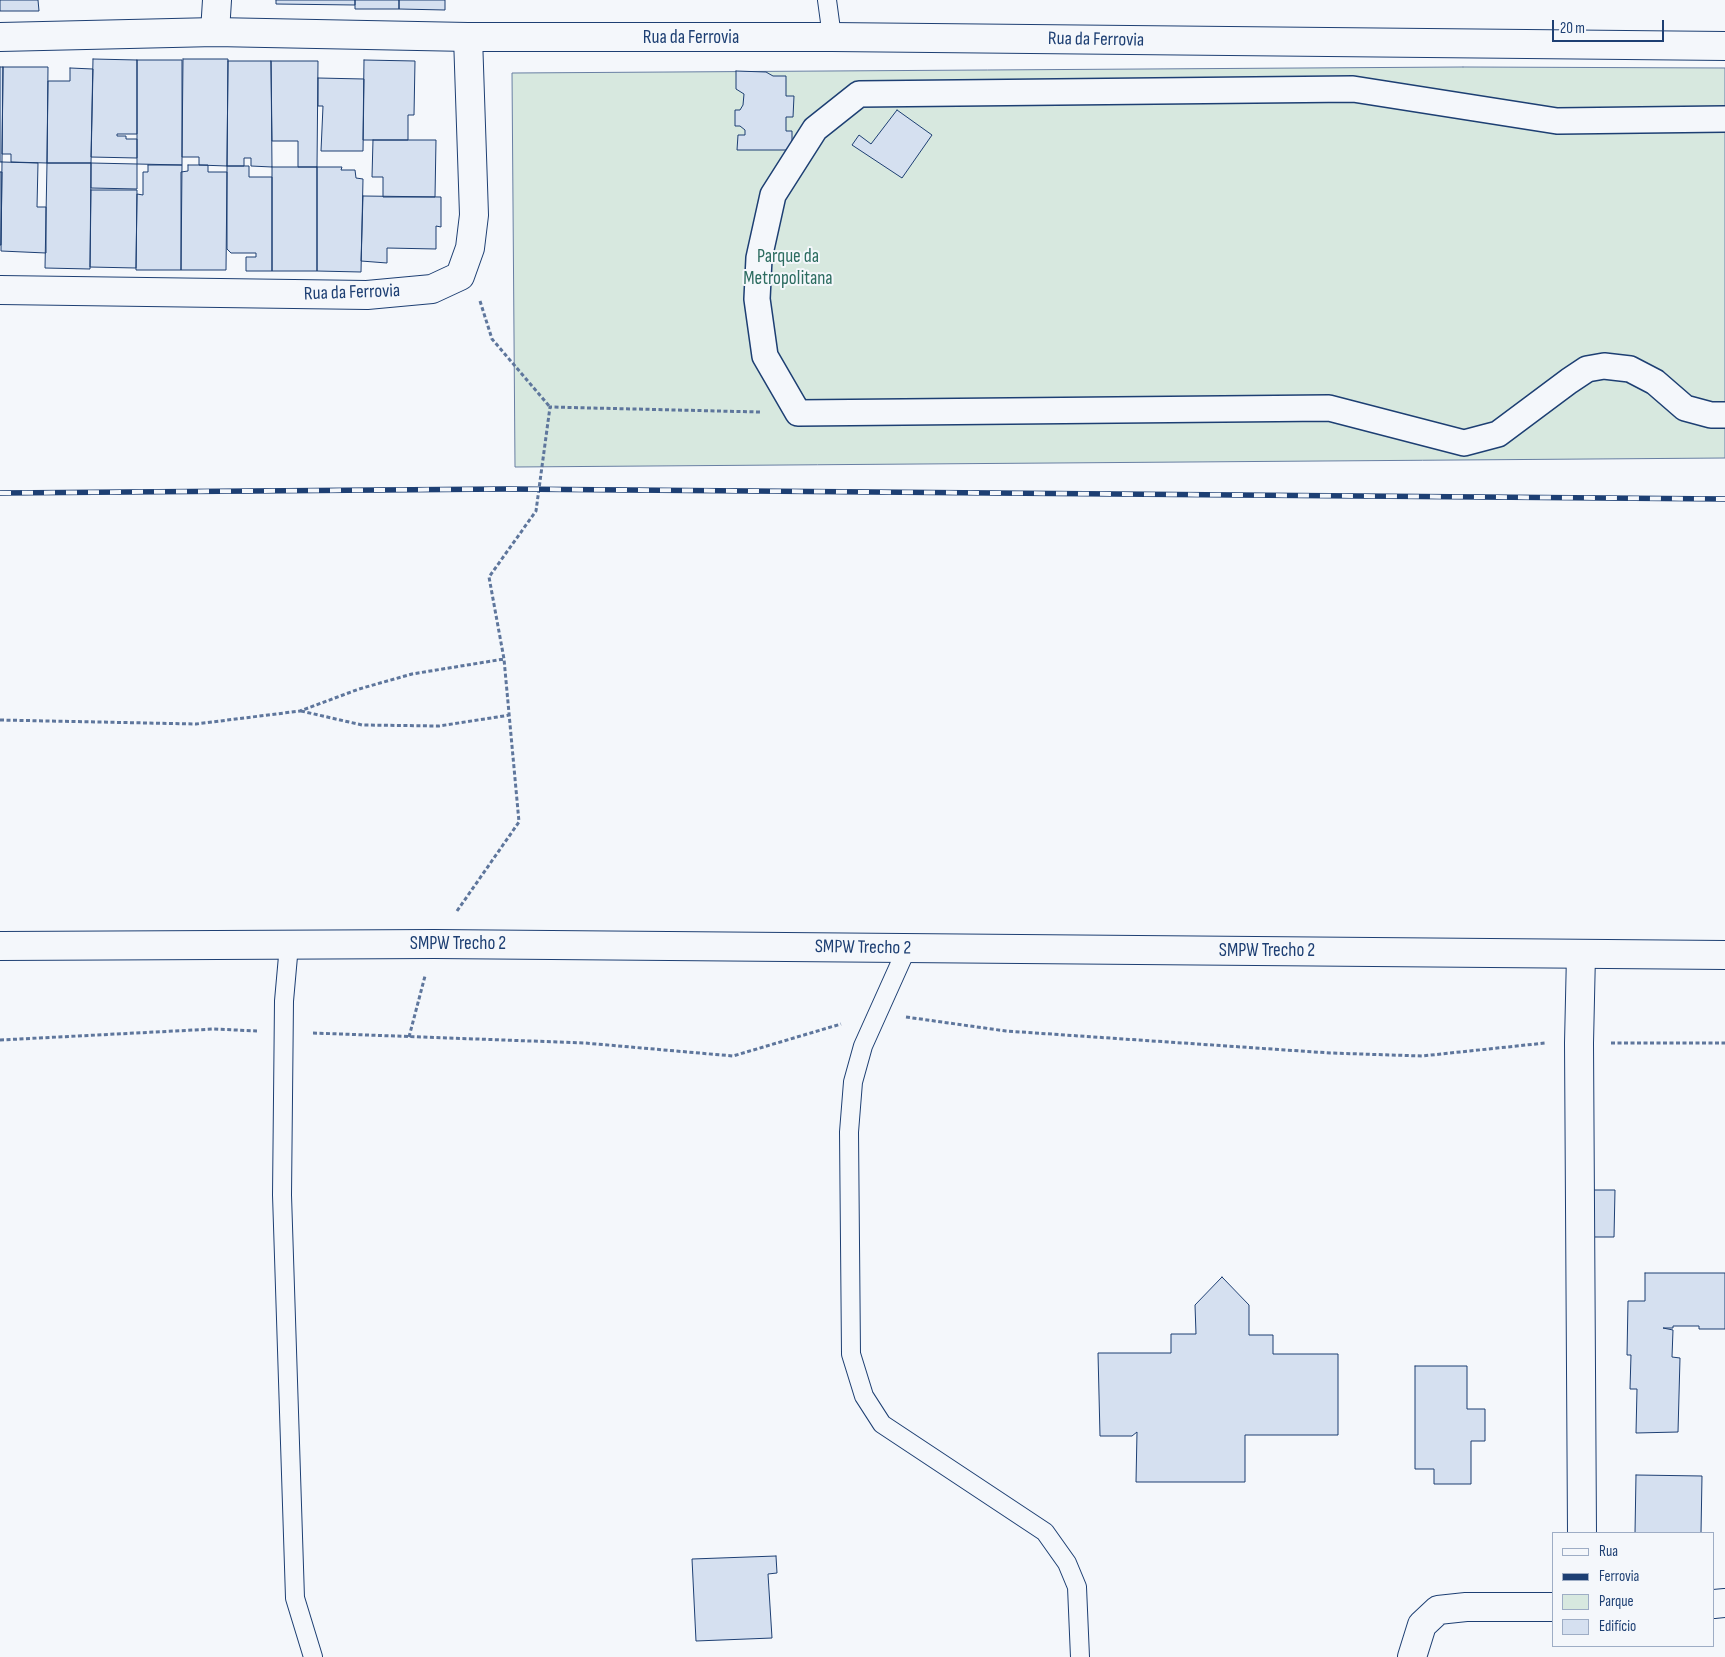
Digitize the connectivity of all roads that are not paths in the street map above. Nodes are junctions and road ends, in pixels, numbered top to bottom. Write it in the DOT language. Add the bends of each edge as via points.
graph roads {
  1 [pos="217,0"];
  2 [pos="827,0"];
  3 [pos="215,32"];
  4 [pos="0,37"];
  5 [pos="468,38"];
  6 [pos="832,38"];
  7 [pos="1725,46"];
  8 [pos="1725,119"];
  9 [pos="0,290"];
  10 [pos="1725,415"];
  11 [pos="290,944"];
  12 [pos="0,946"];
  13 [pos="907,948"];
  14 [pos="1581,954"];
  15 [pos="1725,955"];
  16 [pos="1582,1532"];
  17 [pos="1552,1607"];
  18 [pos="313,1657"];
  19 [pos="1080,1657"];
  20 [pos="1412,1657"];
  1 -- 3 [label="street"];
  2 -- 6 [label="lane"];
  3 -- 4 [label="street, Rua da Ferrovia"];
  3 -- 5 [label="street, Rua da Ferrovia"];
  5 -- 6 [label="street, Rua da Ferrovia"];
  5 -- 9 [label="street, Rua da Ferrovia" via="474,215 470,248 460,276 432,289 367,295"];
  6 -- 7 [label="street, Rua da Ferrovia"];
  8 -- 10 [label="street" via="1557,121 1353,89 859,94 815,128 773,195 759,258 757,299 765,356 798,413 1329,408 1464,443 1498,434 1587,369 1604,366 1630,369 1655,382 1685,408"];
  11 -- 12 [label="street, SMPW Trecho 2"];
  11 -- 13 [label="street, SMPW Trecho 2"];
  11 -- 18 [label="lane" via="284,1001 282,1195 295,1598"];
  13 -- 14 [label="street, SMPW Trecho 2"];
  13 -- 19 [label="lane" via="863,1046 853,1082 849,1132 851,1354 864,1396 882,1424 1045,1532 1067,1563 1077,1587"];
  14 -- 15 [label="street, SMPW Trecho 2"];
  14 -- 16 [label="street"];
  17 -- 20 [label="street" via="1438,1610 1422,1625"];
}
